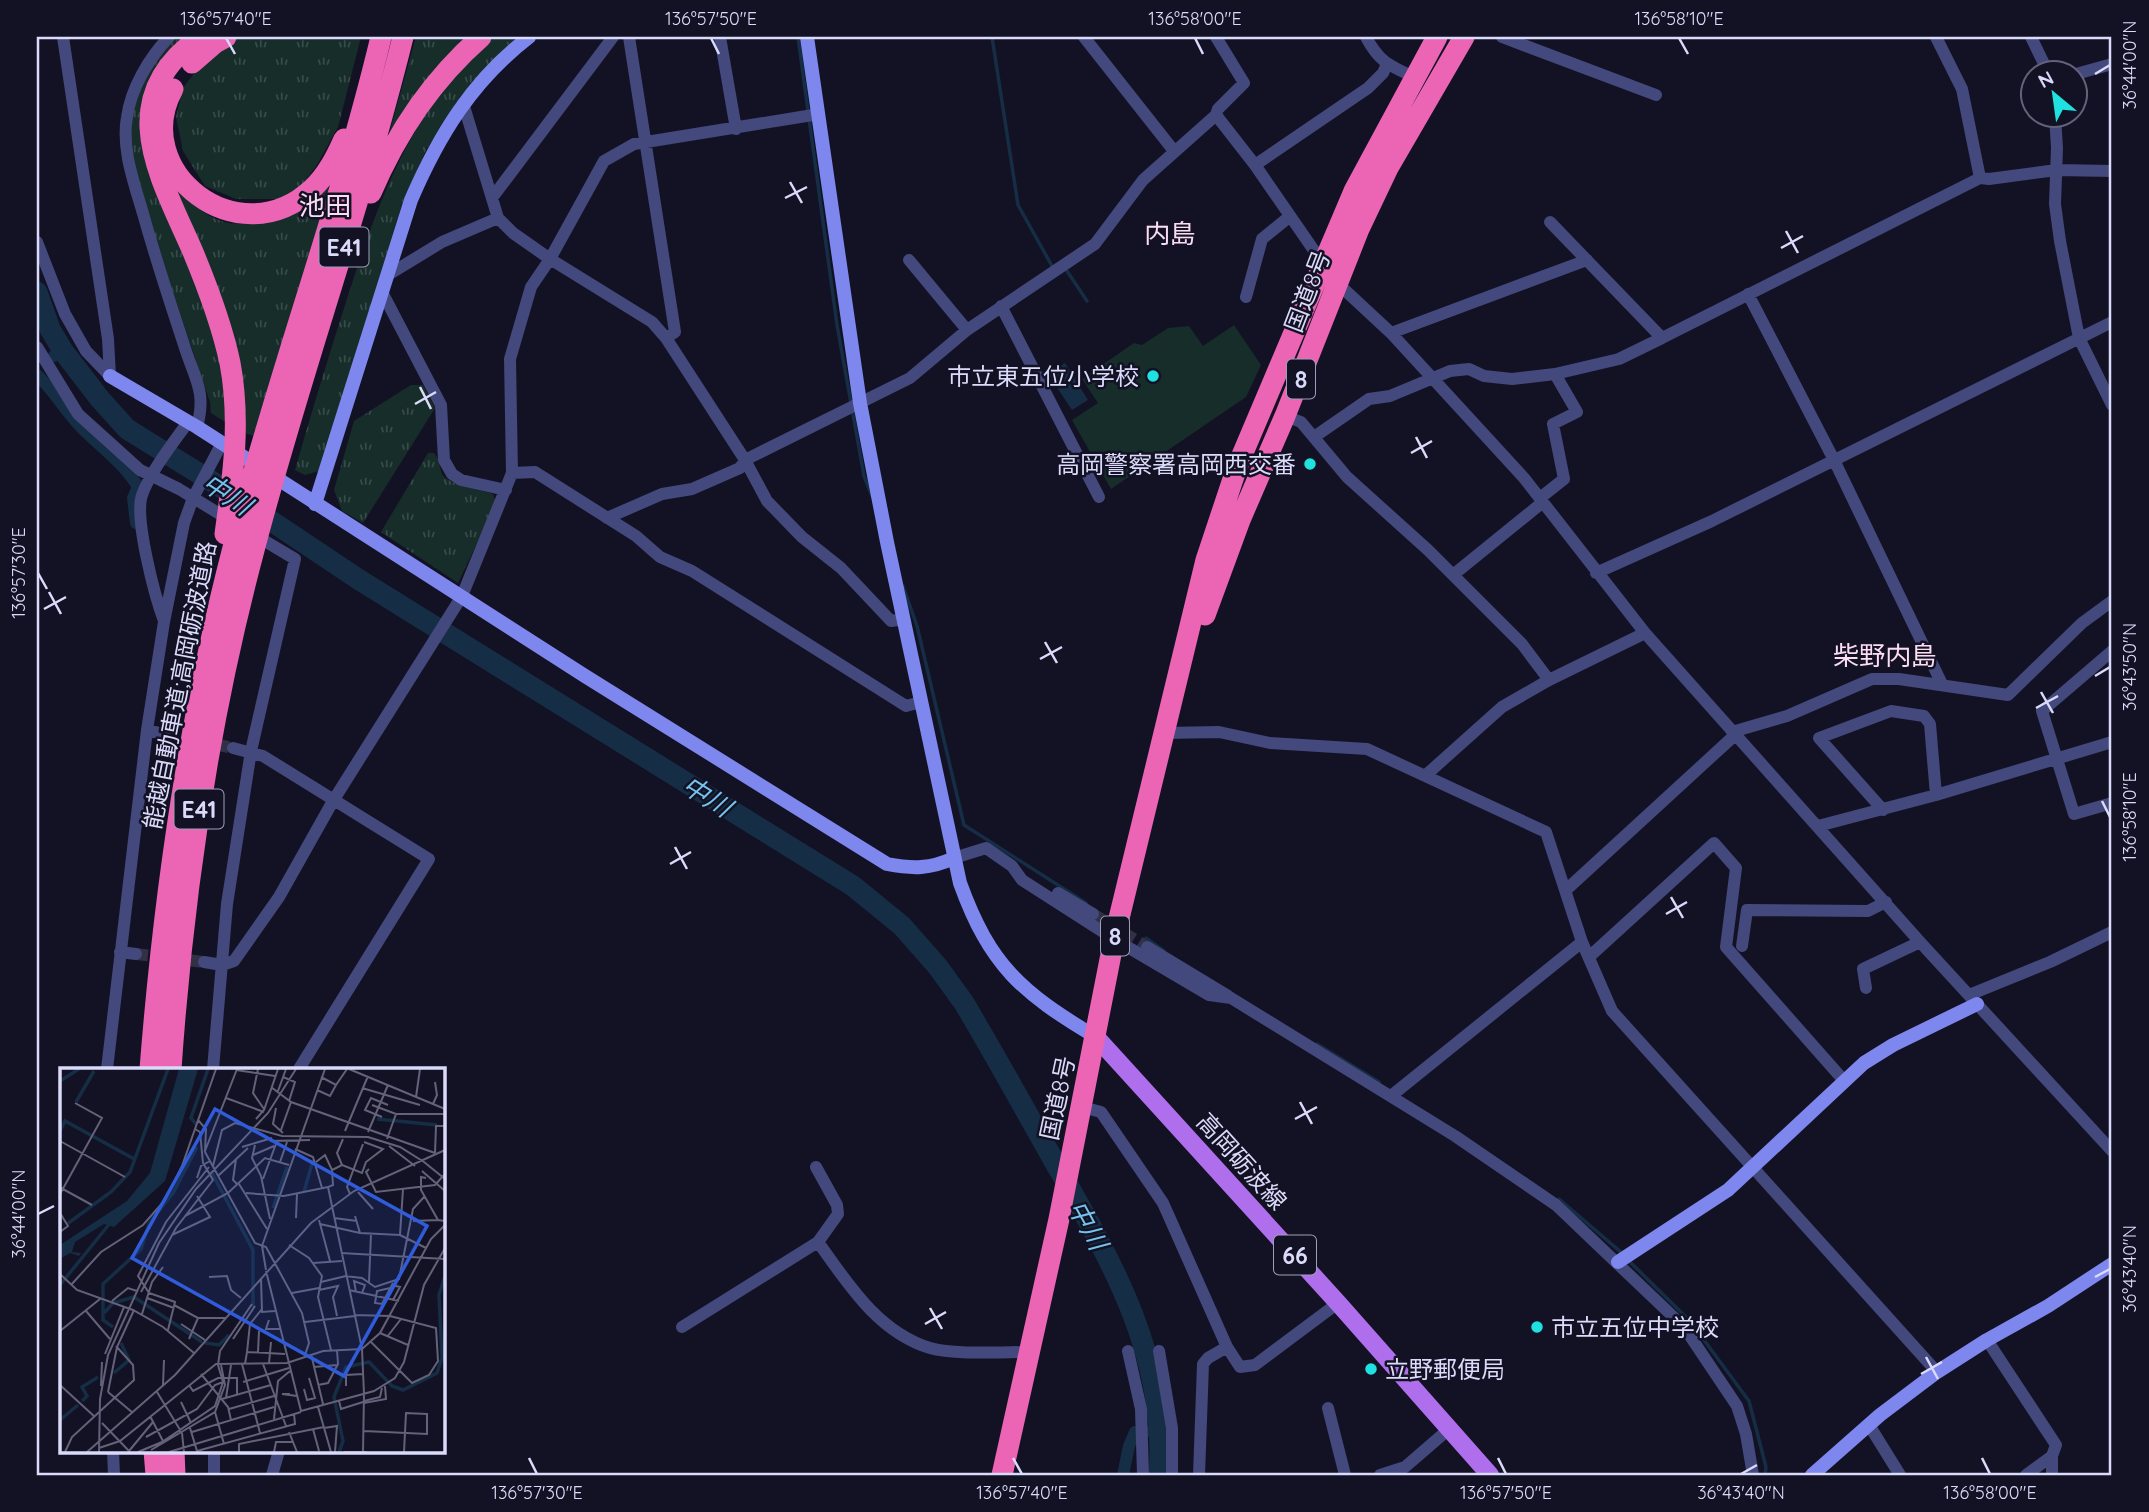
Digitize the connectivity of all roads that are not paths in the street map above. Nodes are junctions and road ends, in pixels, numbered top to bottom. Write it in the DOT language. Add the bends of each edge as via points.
graph roads {
  1 [pos="64,37"];
  2 [pos="169,37"];
  3 [pos="200,37"];
  4 [pos="226,37"];
  5 [pos="380,37"];
  6 [pos="403,37"];
  7 [pos="481,37"];
  8 [pos="529,37"];
  9 [pos="613,37"];
  10 [pos="629,37"];
  11 [pos="720,37"];
  12 [pos="807,37"];
  13 [pos="1084,37"];
  14 [pos="1216,37"];
  15 [pos="1366,37"];
  16 [pos="1437,37"];
  17 [pos="1464,37"];
  18 [pos="1502,37"];
  19 [pos="1936,37"];
  20 [pos="2031,37"];
  21 [pos="2042,60"];
  22 [pos="1387,64"];
  23 [pos="2112,64"];
  24 [pos="2090,70"];
  25 [pos="1414,77"];
  26 [pos="1656,96"];
  27 [pos="463,103"];
  28 [pos="819,114"];
  29 [pos="1216,115"];
  30 [pos="736,129"];
  31 [pos="2055,130"];
  32 [pos="647,142"];
  33 [pos="1174,151"];
  34 [pos="1255,165"];
  35 [pos="2056,170"];
  36 [pos="2112,171"];
  37 [pos="1980,178"];
  38 [pos="492,198"];
  39 [pos="1289,217"];
  40 [pos="498,218"];
  41 [pos="1550,222"];
  42 [pos="37,242"];
  43 [pos="550,259"];
  44 [pos="909,260"];
  45 [pos="1587,260"];
  46 [pos="1324,265"];
  47 [pos="388,275"];
  48 [pos="1338,286"];
  49 [pos="382,292"];
  50 [pos="1748,294"];
  51 [pos="1246,298"];
  52 [pos="1002,306"];
  53 [pos="2112,322"];
  54 [pos="967,330"];
  55 [pos="1391,333"];
  56 [pos="666,338"];
  57 [pos="1662,338"];
  58 [pos="2079,338"];
  59 [pos="37,347"];
  60 [pos="1555,374"];
  61 [pos="110,376"];
  62 [pos="1433,379"];
  63 [pos="860,403"];
  64 [pos="2112,405"];
  65 [pos="1285,416"];
  66 [pos="192,424"];
  67 [pos="1314,437"];
  68 [pos="229,438"];
  69 [pos="281,457"];
  70 [pos="745,460"];
  71 [pos="1834,460"];
  72 [pos="155,471"];
  73 [pos="512,473"];
  74 [pos="506,490"];
  75 [pos="194,495"];
  76 [pos="1099,497"];
  77 [pos="1542,500"];
  78 [pos="315,504"];
  79 [pos="607,517"];
  80 [pos="237,544"];
  81 [pos="1596,573"];
  82 [pos="1453,575"];
  83 [pos="462,596"];
  84 [pos="2112,601"];
  85 [pos="904,619"];
  86 [pos="164,622"];
  87 [pos="1645,633"];
  88 [pos="2112,651"];
  89 [pos="1549,680"];
  90 [pos="1942,684"];
  91 [pos="921,702"];
  92 [pos="147,730"];
  93 [pos="1164,733"];
  94 [pos="164,734"];
  95 [pos="1733,734"];
  96 [pos="2112,742"];
  97 [pos="233,748"];
  98 [pos="251,751"];
  99 [pos="2057,760"];
  100 [pos="1426,775"];
  101 [pos="1937,795"];
  102 [pos="333,801"];
  103 [pos="2112,803"];
  104 [pos="1883,810"];
  105 [pos="1818,827"];
  106 [pos="954,858"];
  107 [pos="1012,866"];
  108 [pos="1566,890"];
  109 [pos="1886,902"];
  110 [pos="1093,914"];
  111 [pos="2112,932"];
  112 [pos="1114,939"];
  113 [pos="1583,942"];
  114 [pos="1920,942"];
  115 [pos="1742,946"];
  116 [pos="1147,947"];
  117 [pos="120,952"];
  118 [pos="136,954"];
  119 [pos="1589,957"];
  120 [pos="204,962"];
  121 [pos="222,965"];
  122 [pos="1866,988"];
  123 [pos="1231,998"];
  124 [pos="1973,1000"];
  125 [pos="1096,1037"];
  126 [pos="107,1068"];
  127 [pos="150,1068"];
  128 [pos="170,1068"];
  129 [pos="213,1068"];
  130 [pos="300,1068"];
  131 [pos="1839,1075"];
  132 [pos="1391,1096"];
  133 [pos="1082,1107"];
  134 [pos="2112,1151"];
  135 [pos="816,1167"];
  136 [pos="1753,1168"];
  137 [pos="818,1242"];
  138 [pos="1618,1262"];
  139 [pos="2112,1264"];
  140 [pos="1338,1303"];
  141 [pos="682,1326"];
  142 [pos="1986,1340"];
  143 [pos="1227,1347"];
  144 [pos="1128,1351"];
  145 [pos="1159,1351"];
  146 [pos="1028,1352"];
  147 [pos="1937,1372"];
  148 [pos="1328,1408"];
  149 [pos="1869,1426"];
  150 [pos="1449,1429"];
  151 [pos="113,1452"];
  152 [pos="154,1452"];
  153 [pos="174,1452"];
  154 [pos="214,1452"];
  155 [pos="279,1452"];
  156 [pos="2052,1455"];
  157 [pos="114,1475"];
  158 [pos="156,1475"];
  159 [pos="175,1475"];
  160 [pos="201,1475"];
  161 [pos="214,1475"];
  162 [pos="272,1475"];
  163 [pos="1002,1475"];
  164 [pos="1143,1475"];
  165 [pos="1172,1475"];
  166 [pos="1199,1475"];
  167 [pos="1345,1475"];
  168 [pos="1380,1475"];
  169 [pos="1490,1475"];
  170 [pos="1753,1475"];
  171 [pos="1812,1475"];
  172 [pos="1900,1475"];
  173 [pos="2026,1475"];
  174 [pos="2052,1475"];
  1 -- 61 [label="street"];
  2 -- 66 [label="street" via="145,68 133,96 126,141 152,246 201,393 202,408"];
  3 -- 68 [label="highway" via="160,83 149,131 162,185 209,291 224,338 234,391"];
  4 -- 5 [label="highway" via="201,54 178,80 165,111 166,143 177,173 198,197 229,212 248,215 283,208 324,175 346,135"];
  5 -- 80 [label="highway, 能越自動車道;高岡砺波道路 / E41" via="344,175 261,446"];
  6 -- 69 [label="highway, 能越自動車道;高岡砺波道路 / E41"];
  7 -- 69 [label="highway" via="426,96 373,189"];
  8 -- 27 [label="street" via="495,66"];
  9 -- 38 [label="street"];
  10 -- 32 [label="street"];
  11 -- 30 [label="street"];
  12 -- 28 [label="street"];
  13 -- 33 [label="street"];
  14 -- 29 [label="street" via="1244,83"];
  15 -- 22 [label="street"];
  16 -- 25 [label="highway, 国道8号 / 8"];
  17 -- 48 [label="highway, 国道8号 / 8" via="1388,168"];
  18 -- 26 [label="street"];
  19 -- 37 [label="street" via="1962,89"];
  20 -- 21 [label="street"];
  22 -- 25 [label="street"];
  22 -- 34 [label="street" via="1368,88"];
  23 -- 24 [label="street"];
  25 -- 46 [label="highway, 国道8号 / 8" via="1354,191"];
  27 -- 38 [label="street"];
  27 -- 47 [label="street" via="424,169"];
  28 -- 30 [label="street"];
  28 -- 63 [label="street"];
  29 -- 33 [label="street"];
  29 -- 34 [label="street"];
  30 -- 32 [label="street"];
  31 -- 35 [label="street"];
  32 -- 43 [label="street" via="604,161"];
  32 -- 56 [label="street" via="675,332"];
  33 -- 52 [label="street" via="1143,180 1096,244"];
  34 -- 39 [label="street"];
  35 -- 36 [label="street"];
  35 -- 37 [label="street"];
  35 -- 58 [label="street" via="2060,242"];
  37 -- 50 [label="street"];
  38 -- 40 [label="street"];
  39 -- 46 [label="street"];
  39 -- 51 [label="street" via="1262,239"];
  40 -- 43 [label="street"];
  40 -- 47 [label="street" via="442,242"];
  41 -- 45 [label="street"];
  42 -- 61 [label="street" via="70,323 86,351"];
  43 -- 56 [label="street" via="652,322"];
  43 -- 73 [label="street" via="531,287 510,359"];
  44 -- 54 [label="street"];
  45 -- 55 [label="street"];
  45 -- 57 [label="street"];
  46 -- 48 [label="street"];
  46 -- 93 [label="highway, 国道8号 / 8" via="1237,467 1206,560"];
  47 -- 49 [label="street"];
  48 -- 55 [label="street"];
  48 -- 65 [label="highway, 国道8号 / 8"];
  49 -- 74 [label="street" via="441,405 444,460 452,474"];
  49 -- 78 [label="street"];
  50 -- 57 [label="street"];
  50 -- 71 [label="street"];
  52 -- 54 [label="street"];
  52 -- 76 [label="street"];
  53 -- 58 [label="street"];
  54 -- 63 [label="street" via="910,378"];
  55 -- 62 [label="street"];
  56 -- 70 [label="street"];
  57 -- 60 [label="street" via="1619,359"];
  58 -- 64 [label="street"];
  58 -- 71 [label="street"];
  59 -- 72 [label="street" via="78,414 140,470"];
  60 -- 62 [label="street" via="1512,379 1469,369"];
  60 -- 77 [label="street" via="1577,412 1553,424 1564,479"];
  61 -- 66 [label="street"];
  62 -- 67 [label="street" via="1369,399"];
  62 -- 77 [label="street"];
  63 -- 70 [label="street"];
  63 -- 85 [label="street"];
  65 -- 67 [label="street" via="1301,422"];
  65 -- 93 [label="highway, 国道8号 / 8" via="1240,520"];
  66 -- 68 [label="street"];
  66 -- 72 [label="street"];
  67 -- 82 [label="street" via="1347,477"];
  68 -- 75 [label="street"];
  68 -- 78 [label="street"];
  68 -- 80 [label="highway"];
  69 -- 80 [label="highway, 能越自動車道;高岡砺波道路 / E41"];
  70 -- 79 [label="street" via="740,468 692,489 663,494"];
  70 -- 85 [label="street" via="767,502 802,537 841,568 891,621"];
  71 -- 81 [label="street"];
  71 -- 90 [label="street"];
  72 -- 75 [label="street"];
  72 -- 86 [label="street" via="141,497 143,532"];
  73 -- 74 [label="street"];
  73 -- 79 [label="street" via="535,472"];
  74 -- 83 [label="street"];
  75 -- 86 [label="street"];
  75 -- 98 [label="street" via="295,559"];
  77 -- 81 [label="street"];
  77 -- 82 [label="street"];
  78 -- 83 [label="street"];
  79 -- 91 [label="street" via="660,557 692,571 906,706"];
  80 -- 127 [label="highway, 能越自動車道;高岡砺波道路 / E41" via="195,689 157,972"];
  80 -- 128 [label="highway, 能越自動車道;高岡砺波道路 / E41" via="177,975"];
  81 -- 87 [label="street"];
  82 -- 89 [label="street" via="1522,643"];
  83 -- 102 [label="street"];
  83 -- 106 [label="street" via="887,864 912,869"];
  84 -- 90 [label="street" via="2082,623 2008,695"];
  85 -- 91 [label="street"];
  86 -- 92 [label="street"];
  87 -- 89 [label="street"];
  87 -- 95 [label="street"];
  88 -- 99 [label="street" via="2042,711"];
  89 -- 100 [label="street" via="1502,707"];
  90 -- 95 [label="street" via="1872,680"];
  91 -- 106 [label="street"];
  92 -- 94 [label="street"];
  92 -- 117 [label="street"];
  93 -- 100 [label="street" via="1219,732 1270,743 1367,749"];
  93 -- 112 [label="highway, 国道8号 / 8"];
  95 -- 105 [label="street"];
  95 -- 108 [label="street"];
  96 -- 99 [label="street"];
  97 -- 98 [label="street"];
  98 -- 102 [label="street"];
  98 -- 121 [label="street"];
  99 -- 101 [label="street"];
  99 -- 103 [label="street" via="2074,814"];
  100 -- 108 [label="street" via="1545,832"];
  101 -- 104 [label="street"];
  101 -- 104 [label="street" via="1930,724 1924,716 1891,712 1819,738"];
  102 -- 121 [label="street" via="278,897 234,961"];
  102 -- 130 [label="street" via="429,859"];
  104 -- 105 [label="street"];
  105 -- 109 [label="street"];
  106 -- 107 [label="street" via="986,848"];
  106 -- 125 [label="street" via="971,912 1008,973 1049,1009"];
  107 -- 110 [label="street"];
  107 -- 112 [label="street" via="1022,880"];
  108 -- 113 [label="street"];
  109 -- 114 [label="street"];
  109 -- 115 [label="street" via="1868,911 1746,910"];
  111 -- 124 [label="street"];
  112 -- 123 [label="street" via="1209,995"];
  112 -- 125 [label="highway, 国道8号 / 8"];
  113 -- 119 [label="street"];
  113 -- 132 [label="street"];
  114 -- 122 [label="street" via="1863,969"];
  114 -- 124 [label="street"];
  116 -- 123 [label="street"];
  117 -- 118 [label="street"];
  117 -- 126 [label="street"];
  119 -- 131 [label="street" via="1714,843 1736,868 1726,947"];
  119 -- 136 [label="street" via="1612,1011"];
  120 -- 121 [label="street"];
  121 -- 129 [label="street"];
  123 -- 132 [label="street"];
  124 -- 134 [label="street"];
  124 -- 136 [label="street" via="1864,1063"];
  125 -- 133 [label="highway, 国道8号 / 8"];
  125 -- 140 [label="main road, 高岡砺波線 / 66"];
  132 -- 138 [label="street" via="1556,1205"];
  133 -- 143 [label="street" via="1101,1112 1163,1203"];
  133 -- 146 [label="highway, 国道8号 / 8"];
  135 -- 137 [label="street" via="838,1214"];
  136 -- 138 [label="street" via="1728,1190"];
  136 -- 147 [label="street"];
  137 -- 141 [label="street"];
  137 -- 146 [label="street" via="869,1311 903,1335 931,1348"];
  138 -- 170 [label="street" via="1684,1327 1737,1406"];
  139 -- 142 [label="street"];
  140 -- 143 [label="street" via="1255,1365 1240,1367"];
  140 -- 150 [label="main road, 高岡砺波線 / 66"];
  142 -- 147 [label="street"];
  142 -- 156 [label="street" via="2056,1446"];
  143 -- 166 [label="street" via="1203,1364"];
  144 -- 164 [label="street" via="1142,1409"];
  145 -- 165 [label="street" via="1172,1428"];
  146 -- 163 [label="highway, 国道8号 / 8"];
  147 -- 149 [label="street"];
  148 -- 167 [label="street"];
  149 -- 171 [label="street"];
  149 -- 172 [label="street"];
  150 -- 168 [label="street" via="1405,1467"];
  150 -- 169 [label="main road, 高岡砺波線 / 66"];
  151 -- 157 [label="street"];
  152 -- 158 [label="highway"];
  153 -- 159 [label="highway"];
  154 -- 161 [label="street"];
  155 -- 162 [label="street"];
  156 -- 173 [label="street"];
  156 -- 174 [label="street"];
  160 -- 161 [label="street"];
}
